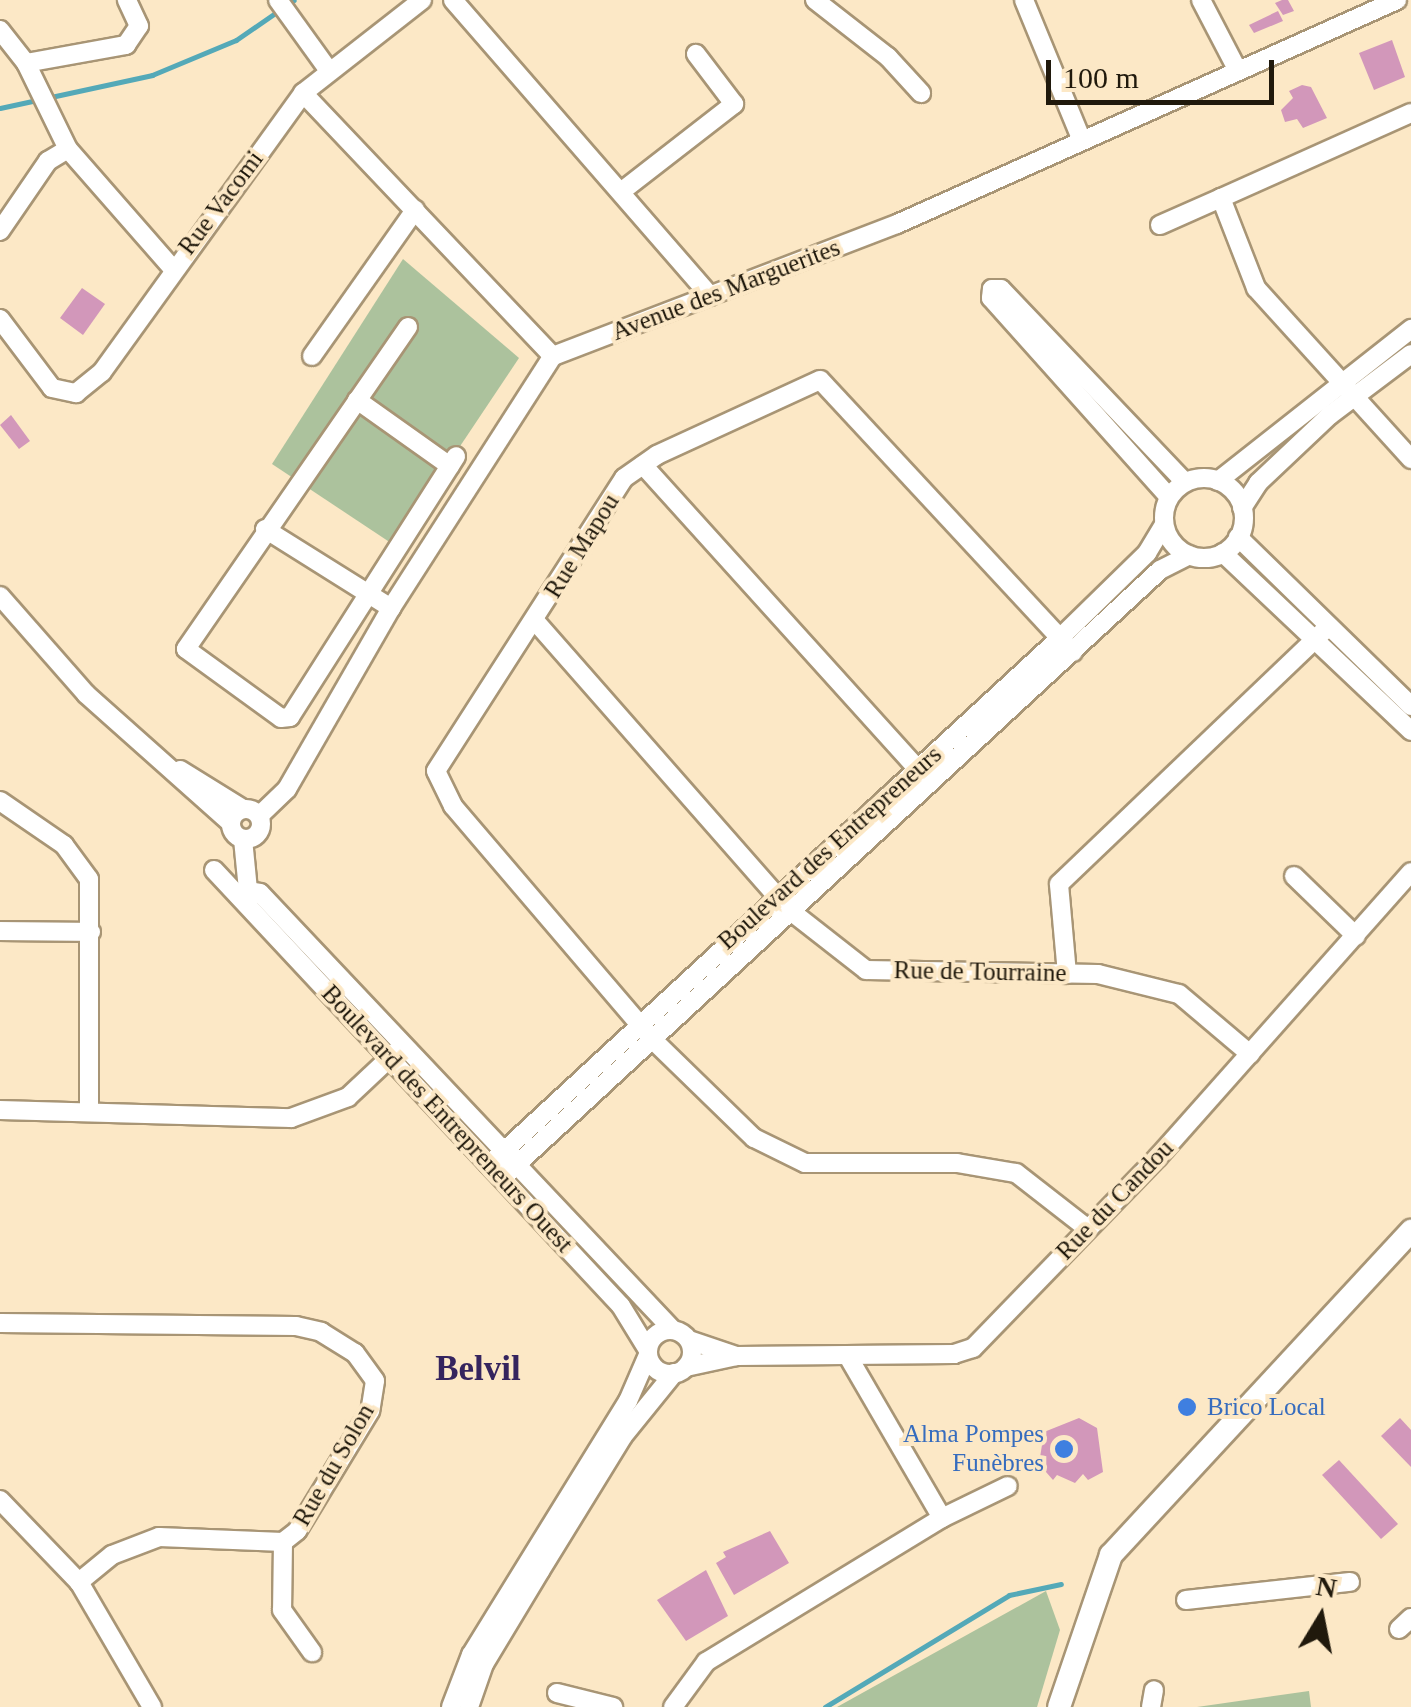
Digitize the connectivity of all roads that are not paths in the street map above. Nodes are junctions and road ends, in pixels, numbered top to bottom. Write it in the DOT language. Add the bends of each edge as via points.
graph roads {
  1 [pos="126,0"];
  2 [pos="278,0"];
  3 [pos="422,0"];
  4 [pos="453,0"];
  5 [pos="815,0"];
  6 [pos="1024,0"];
  7 [pos="1201,0"];
  8 [pos="1398,0"];
  9 [pos="0,30"];
  10 [pos="696,54"];
  11 [pos="26,63"];
  12 [pos="327,68"];
  13 [pos="1238,71"];
  14 [pos="303,93"];
  15 [pos="921,93"];
  16 [pos="1411,114"];
  17 [pos="1082,141"];
  18 [pos="68,149"];
  19 [pos="622,191"];
  20 [pos="1221,198"];
  21 [pos="415,210"];
  22 [pos="1160,226"];
  23 [pos="0,231"];
  24 [pos="172,269"];
  25 [pos="710,296"];
  26 [pos="0,319"];
  27 [pos="408,327"];
  28 [pos="1411,329"];
  29 [pos="1411,354"];
  30 [pos="312,356"];
  31 [pos="554,356"];
  32 [pos="1340,381"];
  33 [pos="1354,395"];
  34 [pos="357,400"];
  35 [pos="1411,459"];
  36 [pos="643,465"];
  37 [pos="1218,481"];
  38 [pos="1185,482"];
  39 [pos="1169,497"];
  40 [pos="1242,508"];
  41 [pos="1164,525"];
  42 [pos="266,530"];
  43 [pos="1238,537"];
  44 [pos="1223,552"];
  45 [pos="1189,555"];
  46 [pos="368,594"];
  47 [pos="0,596"];
  48 [pos="391,608"];
  49 [pos="536,622"];
  50 [pos="1323,633"];
  51 [pos="1066,645"];
  52 [pos="1411,706"];
  53 [pos="1411,731"];
  54 [pos="924,776"];
  55 [pos="0,802"];
  56 [pos="244,816"];
  57 [pos="244,839"];
  58 [pos="214,870"];
  59 [pos="1411,872"];
  60 [pos="1294,876"];
  61 [pos="249,898"];
  62 [pos="782,902"];
  63 [pos="0,931"];
  64 [pos="91,932"];
  65 [pos="1356,936"];
  66 [pos="1067,974"];
  67 [pos="644,1030"];
  68 [pos="395,1053"];
  69 [pos="1250,1054"];
  70 [pos="0,1110"];
  71 [pos="89,1112"];
  72 [pos="501,1166"];
  73 [pos="1088,1229"];
  74 [pos="1411,1231"];
  75 [pos="0,1323"];
  76 [pos="681,1335"];
  77 [pos="648,1353"];
  78 [pos="737,1356"];
  79 [pos="849,1358"];
  80 [pos="680,1370"];
  81 [pos="617,1431"];
  82 [pos="1008,1486"];
  83 [pos="0,1500"];
  84 [pos="942,1518"];
  85 [pos="283,1542"];
  86 [pos="79,1582"];
  87 [pos="1350,1582"];
  88 [pos="1186,1600"];
  89 [pos="312,1652"];
  90 [pos="474,1666"];
  91 [pos="556,1693"];
  92 [pos="152,1707"];
  93 [pos="451,1707"];
  94 [pos="470,1707"];
  95 [pos="613,1707"];
  96 [pos="673,1707"];
  97 [pos="1059,1707"];
  1 -- 11 [label="street" via="139,26 126,44"];
  2 -- 12 [label="street"];
  3 -- 12 [label="street, Rue Vacomi"];
  4 -- 19 [label="street"];
  5 -- 15 [label="street" via="888,57"];
  6 -- 17 [label="street"];
  7 -- 13 [label="street"];
  8 -- 13 [label="street, Avenue des Marguerites"];
  9 -- 11 [label="street"];
  10 -- 19 [label="street" via="734,104"];
  11 -- 18 [label="street, Rue Vacomi"];
  12 -- 14 [label="street, Rue Vacomi"];
  13 -- 17 [label="street, Avenue des Marguerites"];
  14 -- 21 [label="street"];
  14 -- 24 [label="street, Rue Vacomi"];
  16 -- 20 [label="street"];
  17 -- 25 [label="street, Avenue des Marguerites" via="897,224"];
  18 -- 23 [label="street" via="48,161"];
  18 -- 24 [label="street, Rue Vacomi"];
  19 -- 25 [label="street"];
  20 -- 22 [label="street"];
  20 -- 32 [label="street" via="1256,288"];
  21 -- 30 [label="street"];
  21 -- 31 [label="street"];
  24 -- 26 [label="street" via="102,372 76,393 52,388"];
  25 -- 31 [label="street, Avenue des Marguerites"];
  27 -- 34 [label="street"];
  28 -- 32 [label="street"];
  29 -- 33 [label="street"];
  31 -- 48 [label="street"];
  32 -- 33 [label="street"];
  32 -- 37 [label="street"];
  33 -- 35 [label="street"];
  33 -- 40 [label="street" via="1258,483"];
  34 -- 42 [label="street"];
  34 -- 46 [label="street" via="453,461"];
  36 -- 49 [label="street, Rue Mapou" via="624,478"];
  36 -- 51 [label="street, Rue Mapou" via="820,380"];
  36 -- 54 [label="street"];
  37 -- 38 [label="street"];
  37 -- 40 [label="street"];
  38 -- 39 [label="street"];
  38 -- 39 [label="street" via="1002,289 992,289 990,298"];
  39 -- 41 [label="street"];
  40 -- 43 [label="street"];
  41 -- 45 [label="street"];
  41 -- 51 [label="street, Boulevard des Entrepreneurs"];
  42 -- 46 [label="street"];
  42 -- 46 [label="street" via="186,649 281,718 290,717"];
  43 -- 44 [label="street"];
  43 -- 50 [label="street"];
  44 -- 45 [label="street"];
  44 -- 50 [label="street"];
  45 -- 51 [label="street, Boulevard des Entrepreneurs" via="1160,570"];
  46 -- 48 [label="street"];
  47 -- 56 [label="street" via="86,694"];
  48 -- 56 [label="street" via="287,789"];
  49 -- 62 [label="street, Rue de Tourraine"];
  49 -- 67 [label="street, Rue Mapou" via="436,771 453,806"];
  50 -- 52 [label="street"];
  50 -- 53 [label="street"];
  50 -- 66 [label="street" via="1059,884"];
  51 -- 54 [label="street, Boulevard des Entrepreneurs"];
  54 -- 62 [label="street, Boulevard des Entrepreneurs"];
  55 -- 64 [label="street" via="79,861 89,879"];
  56 -- 57 [label="street"];
  56 -- 57 [label="street" via="260,830"];
  57 -- 61 [label="street"];
  58 -- 61 [label="street, Boulevard des Entrepreneurs Ouest"];
  59 -- 65 [label="street, Rue du Candou"];
  60 -- 65 [label="street"];
  61 -- 68 [label="street, Boulevard des Entrepreneurs Ouest"];
  62 -- 66 [label="street, Rue de Tourraine" via="866,970"];
  62 -- 67 [label="street, Boulevard des Entrepreneurs"];
  63 -- 64 [label="street"];
  64 -- 71 [label="street"];
  65 -- 69 [label="street, Rue du Candou"];
  66 -- 69 [label="street, Rue de Tourraine" via="1179,994"];
  67 -- 72 [label="street, Boulevard des Entrepreneurs"];
  67 -- 73 [label="street" via="754,1138 805,1163 958,1163 1016,1173"];
  68 -- 71 [label="street" via="348,1097 291,1118"];
  68 -- 72 [label="street, Boulevard des Entrepreneurs Ouest"];
  69 -- 73 [label="street, Rue du Candou"];
  70 -- 71 [label="street"];
  72 -- 76 [label="street, Boulevard des Entrepreneurs Ouest"];
  72 -- 77 [label="street, Boulevard des Entrepreneurs Ouest" via="622,1306"];
  73 -- 79 [label="street, Rue du Candou" via="974,1348"];
  74 -- 97 [label="main road" via="1111,1556"];
  75 -- 85 [label="street, Rue du Solon" via="296,1326 355,1353 374,1380 370,1411 297,1531"];
  76 -- 77 [label="street" via="658,1333"];
  76 -- 78 [label="street, Rue du Candou"];
  76 -- 80 [label="street"];
  77 -- 80 [label="street" via="658,1369"];
  77 -- 81 [label="street"];
  78 -- 79 [label="street, Rue du Candou"];
  78 -- 80 [label="street, Rue du Candou"];
  79 -- 84 [label="street"];
  80 -- 81 [label="street"];
  81 -- 90 [label="street"];
  82 -- 84 [label="street"];
  83 -- 86 [label="street"];
  84 -- 96 [label="street" via="706,1662"];
  85 -- 86 [label="street, Rue du Solon" via="160,1537 112,1555"];
  85 -- 89 [label="street" via="282,1610"];
  86 -- 92 [label="street"];
  87 -- 88 [label="street"];
  90 -- 93 [label="street"];
  90 -- 94 [label="street"];
  91 -- 95 [label="street"];
}
